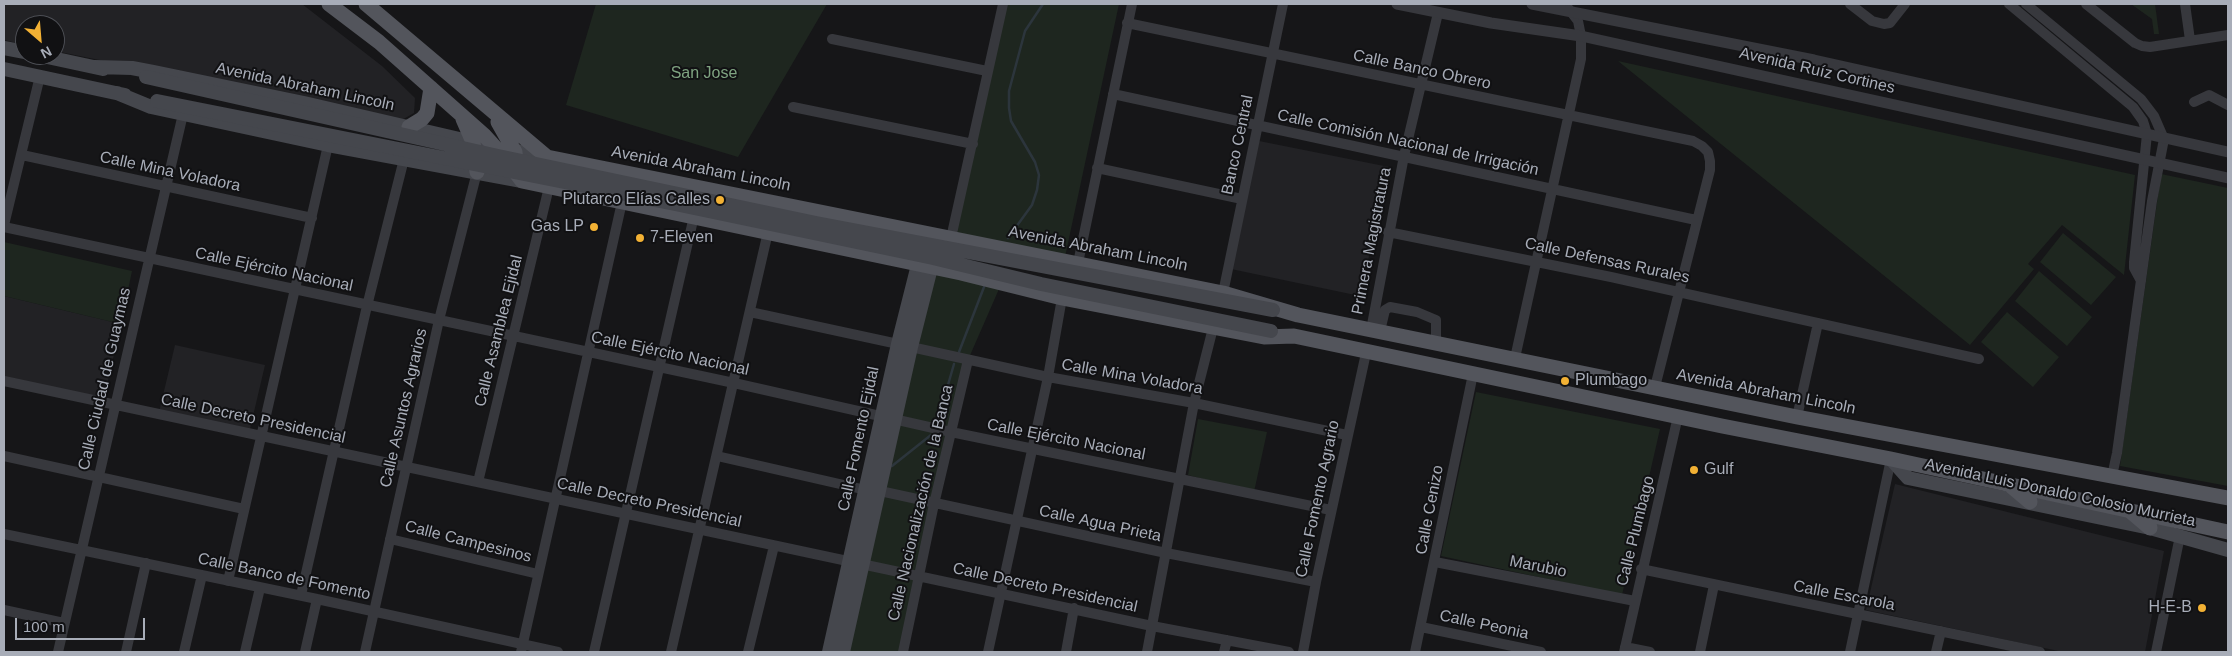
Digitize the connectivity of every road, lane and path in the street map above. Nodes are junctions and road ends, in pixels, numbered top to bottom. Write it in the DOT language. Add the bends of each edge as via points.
graph roads {
  1 [pos="329,4"];
  2 [pos="366,4"];
  3 [pos="1003,4"];
  4 [pos="1132,4"];
  5 [pos="1283,4"];
  6 [pos="1397,4"];
  7 [pos="1532,4"];
  8 [pos="1850,4"];
  9 [pos="1905,4"];
  10 [pos="2009,4"];
  11 [pos="2026,4"];
  12 [pos="2086,4"];
  13 [pos="2185,4"];
  14 [pos="1568,8"];
  15 [pos="1438,13"];
  16 [pos="1128,23"];
  17 [pos="2228,35"];
  18 [pos="1581,36"];
  19 [pos="832,39"];
  20 [pos="2190,40"];
  21 [pos="1272,52"];
  22 [pos="65,61"];
  23 [pos="95,67"];
  24 [pos="4,69"];
  25 [pos="987,71"];
  26 [pos="40,76"];
  27 [pos="1420,84"];
  28 [pos="431,88"];
  29 [pos="117,93"];
  30 [pos="1113,94"];
  31 [pos="2194,102"];
  32 [pos="2228,105"];
  33 [pos="488,106"];
  34 [pos="793,107"];
  35 [pos="460,113"];
  36 [pos="183,114"];
  37 [pos="1568,116"];
  38 [pos="1257,126"];
  39 [pos="409,127"];
  40 [pos="431,133"];
  41 [pos="2147,134"];
  42 [pos="2164,139"];
  43 [pos="473,142"];
  44 [pos="973,144"];
  45 [pos="328,145"];
  46 [pos="496,147"];
  47 [pos="515,152"];
  48 [pos="2228,152"];
  49 [pos="22,155"];
  50 [pos="547,156"];
  51 [pos="1404,156"];
  52 [pos="404,159"];
  53 [pos="2144,160"];
  54 [pos="427,163"];
  55 [pos="2160,164"];
  56 [pos="1097,168"];
  57 [pos="477,172"];
  58 [pos="516,178"];
  59 [pos="2228,178"];
  60 [pos="166,186"];
  61 [pos="549,187"];
  62 [pos="1552,190"];
  63 [pos="1242,199"];
  64 [pos="622,202"];
  65 [pos="694,216"];
  66 [pos="312,218"];
  67 [pos="1696,220"];
  68 [pos="4,226"];
  69 [pos="768,232"];
  70 [pos="1388,232"];
  71 [pos="938,236"];
  72 [pos="969,241"];
  73 [pos="149,258"];
  74 [pos="1536,261"];
  75 [pos="1078,263"];
  76 [pos="925,266"];
  77 [pos="961,273"];
  78 [pos="2141,281"];
  79 [pos="294,289"];
  80 [pos="1223,292"];
  81 [pos="1680,292"];
  82 [pos="1062,298"];
  83 [pos="367,306"];
  84 [pos="750,312"];
  85 [pos="1298,314"];
  86 [pos="439,320"];
  87 [pos="1818,323"];
  88 [pos="1214,328"];
  89 [pos="1375,330"];
  90 [pos="514,336"];
  91 [pos="1294,336"];
  92 [pos="1436,342"];
  93 [pos="904,346"];
  94 [pos="1366,352"];
  95 [pos="588,353"];
  96 [pos="1515,358"];
  97 [pos="1979,359"];
  98 [pos="968,360"];
  99 [pos="660,368"];
  100 [pos="1473,374"];
  101 [pos="1048,377"];
  102 [pos="4,381"];
  103 [pos="734,383"];
  104 [pos="1655,387"];
  105 [pos="1194,403"];
  106 [pos="115,406"];
  107 [pos="1678,416"];
  108 [pos="1797,416"];
  109 [pos="889,417"];
  110 [pos="951,432"];
  111 [pos="1347,435"];
  112 [pos="260,436"];
  113 [pos="1032,449"];
  114 [pos="334,451"];
  115 [pos="4,456"];
  116 [pos="717,456"];
  117 [pos="1891,459"];
  118 [pos="407,466"];
  119 [pos="98,476"];
  120 [pos="2112,476"];
  121 [pos="1180,478"];
  122 [pos="478,482"];
  123 [pos="2008,484"];
  124 [pos="873,490"];
  125 [pos="2228,498"];
  126 [pos="555,499"];
  127 [pos="2030,502"];
  128 [pos="934,504"];
  129 [pos="244,509"];
  130 [pos="1331,510"];
  131 [pos="2129,510"];
  132 [pos="626,512"];
  133 [pos="1016,522"];
  134 [pos="701,528"];
  135 [pos="2150,528"];
  136 [pos="2228,532"];
  137 [pos="4,534"];
  138 [pos="2180,536"];
  139 [pos="390,539"];
  140 [pos="774,546"];
  141 [pos="81,549"];
  142 [pos="2228,550"];
  143 [pos="1166,553"];
  144 [pos="1435,562"];
  145 [pos="146,563"];
  146 [pos="857,563"];
  147 [pos="1641,569"];
  148 [pos="538,574"];
  149 [pos="202,575"];
  150 [pos="919,577"];
  151 [pos="228,581"];
  152 [pos="1316,582"];
  153 [pos="1714,585"];
  154 [pos="260,588"];
  155 [pos="1000,593"];
  156 [pos="300,596"];
  157 [pos="317,599"];
  158 [pos="1635,601"];
  159 [pos="1074,608"];
  160 [pos="4,610"];
  161 [pos="373,611"];
  162 [pos="1857,615"];
  163 [pos="64,623"];
  164 [pos="1152,626"];
  165 [pos="1421,627"];
  166 [pos="1940,631"];
  167 [pos="1226,640"];
  168 [pos="521,649"];
  169 [pos="1624,650"];
  170 [pos="2019,650"];
  171 [pos="58,652"];
  172 [pos="126,652"];
  173 [pos="184,652"];
  174 [pos="245,652"];
  175 [pos="305,652"];
  176 [pos="365,652"];
  177 [pos="558,652"];
  178 [pos="594,652"];
  179 [pos="671,652"];
  180 [pos="748,652"];
  181 [pos="829,652"];
  182 [pos="843,652"];
  183 [pos="906,652"];
  184 [pos="988,652"];
  185 [pos="1066,652"];
  186 [pos="1147,652"];
  187 [pos="1224,652"];
  188 [pos="1288,652"];
  189 [pos="1303,652"];
  190 [pos="1415,652"];
  191 [pos="1541,652"];
  192 [pos="1650,652"];
  193 [pos="1700,652"];
  194 [pos="1850,652"];
  195 [pos="1936,652"];
  196 [pos="2040,652"];
  197 [pos="2156,652"];
  1 -- 28 [label="main road"];
  2 -- 33 [label="main road"];
  3 -- 25 [label="street"];
  4 -- 16 [label="street"];
  5 -- 21 [label="street, Banco Central"];
  6 -- 15 [label="street, Avenida Ruíz Cortines"];
  7 -- 14 [label="street, Avenida Ruíz Cortines"];
  8 -- 9 [label="street" via="1872,21 1884,24 1890,23"];
  10 -- 41 [label="street" via="2133,107"];
  11 -- 42 [label="street" via="2141,99 2154,116"];
  12 -- 20 [label="street" via="2142,46"];
  13 -- 20 [label="street"];
  14 -- 18 [label="street" via="1578,21"];
  14 -- 41 [label="street, Avenida Ruíz Cortines"];
  15 -- 18 [label="street, Avenida Ruíz Cortines"];
  15 -- 27 [label="street, Primera Magistratura"];
  16 -- 21 [label="street, Calle Banco Obrero"];
  16 -- 30 [label="street"];
  17 -- 20 [label="street"];
  18 -- 37 [label="street" via="1582,53"];
  18 -- 53 [label="street, Avenida Ruíz Cortines"];
  19 -- 25 [label="street"];
  21 -- 27 [label="street, Calle Banco Obrero"];
  21 -- 38 [label="street, Banco Central"];
  22 -- 23 [label="main road, Avenida Abraham Lincoln"];
  23 -- 39 [label="main road, Avenida Abraham Lincoln" via="153,72"];
  23 -- 85 [label="main road, Avenida Abraham Lincoln, bridge" via="816,223"];
  24 -- 26 [label="main road"];
  25 -- 44 [label="street"];
  26 -- 29 [label="main road"];
  26 -- 49 [label="street"];
  27 -- 37 [label="street, Calle Banco Obrero"];
  27 -- 51 [label="street, Primera Magistratura"];
  28 -- 35 [label="main road"];
  28 -- 39 [label="main road" via="426,112 422,119"];
  29 -- 36 [label="main road" via="151,107"];
  29 -- 91 [label="main road, bridge" via="675,204"];
  30 -- 38 [label="street, Calle Comisión Nacional de Irrigación"];
  30 -- 56 [label="street"];
  31 -- 32 [label="street" via="2209,94"];
  33 -- 47 [label="main road"];
  33 -- 50 [label="main road"];
  34 -- 44 [label="street"];
  35 -- 43 [label="main road"];
  35 -- 46 [label="main road"];
  36 -- 45 [label="main road"];
  36 -- 60 [label="street, Calle Ciudad de Guaymas"];
  37 -- 62 [label="street"];
  37 -- 67 [label="street, Calle Banco Obrero" via="1693,141 1708,152 1710,170"];
  38 -- 51 [label="street, Calle Comisión Nacional de Irrigación"];
  38 -- 63 [label="street, Banco Central"];
  39 -- 40 [label="main road, Avenida Abraham Lincoln"];
  40 -- 43 [label="main road, Avenida Abraham Lincoln"];
  40 -- 54 [label="main road" via="439,152"];
  41 -- 42 [label="street, Avenida Ruíz Cortines"];
  41 -- 53 [label="street"];
  42 -- 48 [label="street, Avenida Ruíz Cortines"];
  42 -- 55 [label="street"];
  43 -- 46 [label="main road, Avenida Abraham Lincoln"];
  43 -- 57 [label="main road"];
  44 -- 71 [label="street"];
  45 -- 52 [label="main road"];
  45 -- 66 [label="street"];
  46 -- 47 [label="main road, Avenida Abraham Lincoln"];
  46 -- 58 [label="main road"];
  47 -- 50 [label="main road, Avenida Abraham Lincoln"];
  47 -- 58 [label="main road"];
  49 -- 60 [label="street, Calle Mina Voladora"];
  49 -- 68 [label="street"];
  50 -- 71 [label="main road, Avenida Abraham Lincoln"];
  51 -- 62 [label="street, Calle Comisión Nacional de Irrigación"];
  51 -- 70 [label="street, Primera Magistratura"];
  52 -- 54 [label="main road"];
  52 -- 83 [label="street"];
  53 -- 55 [label="street, Avenida Ruíz Cortines"];
  53 -- 78 [label="street" via="2134,262"];
  54 -- 57 [label="main road"];
  55 -- 59 [label="street, Avenida Ruíz Cortines"];
  55 -- 78 [label="street"];
  56 -- 63 [label="street"];
  56 -- 75 [label="street"];
  57 -- 58 [label="main road"];
  57 -- 86 [label="street, Calle Asuntos Agrarios"];
  58 -- 61 [label="main road"];
  60 -- 66 [label="street, Calle Mina Voladora"];
  60 -- 73 [label="street, Calle Ciudad de Guaymas"];
  61 -- 64 [label="main road"];
  61 -- 90 [label="street, Calle Asamblea Ejidal"];
  62 -- 67 [label="street, Calle Comisión Nacional de Irrigación"];
  62 -- 74 [label="street"];
  63 -- 80 [label="street, Banco Central"];
  64 -- 65 [label="main road"];
  64 -- 95 [label="street"];
  65 -- 69 [label="main road"];
  65 -- 99 [label="street"];
  66 -- 79 [label="street"];
  67 -- 81 [label="street"];
  68 -- 73 [label="street, Calle Ejército Nacional"];
  69 -- 76 [label="main road"];
  69 -- 84 [label="street"];
  70 -- 74 [label="street, Calle Defensas Rurales"];
  70 -- 89 [label="street, Primera Magistratura"];
  71 -- 72 [label="main road, Avenida Abraham Lincoln"];
  71 -- 76 [label="main road, Calle Fomento Ejidal"];
  72 -- 75 [label="main road, Avenida Abraham Lincoln"];
  72 -- 77 [label="main road" via="955,257"];
  73 -- 79 [label="street, Calle Ejército Nacional"];
  73 -- 106 [label="street, Calle Ciudad de Guaymas"];
  74 -- 81 [label="street, Calle Defensas Rurales"];
  74 -- 96 [label="street"];
  75 -- 80 [label="main road, Avenida Abraham Lincoln"];
  76 -- 77 [label="main road"];
  76 -- 93 [label="main road, Calle Fomento Ejidal"];
  77 -- 82 [label="main road"];
  78 -- 120 [label="street"];
  79 -- 83 [label="street, Calle Ejército Nacional"];
  79 -- 112 [label="street"];
  80 -- 85 [label="main road, Avenida Abraham Lincoln"];
  81 -- 87 [label="street, Calle Defensas Rurales"];
  81 -- 104 [label="street"];
  82 -- 88 [label="main road"];
  82 -- 101 [label="street"];
  83 -- 86 [label="street, Calle Ejército Nacional"];
  83 -- 114 [label="street"];
  84 -- 93 [label="street, Calle Mina Voladora"];
  84 -- 103 [label="street"];
  85 -- 89 [label="main road, Avenida Abraham Lincoln"];
  86 -- 90 [label="street, Calle Ejército Nacional"];
  86 -- 118 [label="street, Calle Asuntos Agrarios"];
  87 -- 97 [label="street, Calle Defensas Rurales"];
  87 -- 108 [label="street"];
  88 -- 91 [label="main road" via="1264,337"];
  88 -- 105 [label="street"];
  89 -- 92 [label="main road, Avenida Abraham Lincoln"];
  89 -- 92 [label="street" via="1385,310 1390,307 1417,312 1436,320"];
  90 -- 95 [label="street, Calle Ejército Nacional"];
  90 -- 122 [label="street, Calle Asamblea Ejidal"];
  91 -- 94 [label="main road"];
  92 -- 96 [label="main road, Avenida Abraham Lincoln"];
  93 -- 98 [label="street, Calle Mina Voladora"];
  93 -- 109 [label="main road, Calle Fomento Ejidal"];
  94 -- 100 [label="main road"];
  94 -- 111 [label="street, Calle Fomento Agrario"];
  95 -- 99 [label="street, Calle Ejército Nacional"];
  95 -- 126 [label="street"];
  96 -- 104 [label="main road, Avenida Abraham Lincoln"];
  98 -- 101 [label="street, Calle Mina Voladora"];
  98 -- 110 [label="street, Calle Nacionalización de la Banca"];
  99 -- 103 [label="street, Calle Ejército Nacional"];
  99 -- 132 [label="street"];
  100 -- 107 [label="main road"];
  100 -- 144 [label="street, Calle Cenizo"];
  101 -- 105 [label="street, Calle Mina Voladora"];
  101 -- 113 [label="street"];
  102 -- 106 [label="street, Calle Decreto Presidencial"];
  103 -- 109 [label="street, Calle Ejército Nacional"];
  103 -- 116 [label="street"];
  104 -- 108 [label="main road, Avenida Abraham Lincoln"];
  105 -- 111 [label="street, Calle Mina Voladora"];
  105 -- 121 [label="street"];
  106 -- 112 [label="street, Calle Decreto Presidencial"];
  106 -- 119 [label="street, Calle Ciudad de Guaymas"];
  107 -- 117 [label="main road"];
  107 -- 147 [label="street, Calle Plumbago"];
  108 -- 120 [label="main road, Avenida Abraham Lincoln"];
  109 -- 110 [label="street, Calle Ejército Nacional"];
  109 -- 124 [label="main road, Calle Fomento Ejidal"];
  110 -- 113 [label="street, Calle Ejército Nacional"];
  110 -- 128 [label="street, Calle Nacionalización de la Banca"];
  111 -- 130 [label="street, Calle Fomento Agrario"];
  112 -- 114 [label="street, Calle Decreto Presidencial"];
  112 -- 129 [label="street"];
  113 -- 121 [label="street, Calle Ejército Nacional"];
  113 -- 133 [label="street"];
  114 -- 118 [label="street, Calle Decreto Presidencial"];
  114 -- 156 [label="street"];
  115 -- 119 [label="street"];
  116 -- 124 [label="street, Calle Agua Prieta"];
  116 -- 134 [label="street"];
  117 -- 123 [label="main road"];
  117 -- 127 [label="main road, Avenida Luis Donaldo Colosio Murrieta" via="1908,478"];
  117 -- 162 [label="street"];
  118 -- 122 [label="street, Calle Decreto Presidencial"];
  118 -- 139 [label="street, Calle Asuntos Agrarios"];
  119 -- 129 [label="street"];
  119 -- 141 [label="street, Calle Ciudad de Guaymas"];
  120 -- 125 [label="main road, Avenida Abraham Lincoln"];
  121 -- 130 [label="street, Calle Ejército Nacional"];
  121 -- 143 [label="street"];
  122 -- 126 [label="street, Calle Decreto Presidencial"];
  123 -- 127 [label="main road"];
  123 -- 131 [label="main road"];
  124 -- 128 [label="street, Calle Agua Prieta"];
  124 -- 146 [label="main road, Calle Fomento Ejidal"];
  126 -- 132 [label="street, Calle Decreto Presidencial"];
  126 -- 148 [label="street"];
  127 -- 135 [label="main road, Avenida Luis Donaldo Colosio Murrieta"];
  128 -- 133 [label="street, Calle Agua Prieta"];
  128 -- 150 [label="street, Calle Nacionalización de la Banca"];
  129 -- 151 [label="street"];
  130 -- 152 [label="street, Calle Fomento Agrario"];
  131 -- 135 [label="main road"];
  131 -- 136 [label="main road"];
  132 -- 134 [label="street, Calle Decreto Presidencial"];
  132 -- 178 [label="street"];
  133 -- 143 [label="street, Calle Agua Prieta"];
  133 -- 155 [label="street"];
  134 -- 140 [label="street, Calle Decreto Presidencial"];
  134 -- 179 [label="street"];
  135 -- 138 [label="main road, Avenida Luis Donaldo Colosio Murrieta"];
  137 -- 141 [label="street, Calle Banco de Fomento"];
  138 -- 142 [label="main road, Avenida Luis Donaldo Colosio Murrieta"];
  138 -- 197 [label="street"];
  139 -- 148 [label="street, Calle Campesinos"];
  139 -- 161 [label="street, Calle Asuntos Agrarios"];
  140 -- 146 [label="street, Calle Decreto Presidencial"];
  140 -- 180 [label="street"];
  141 -- 145 [label="street, Calle Banco de Fomento"];
  141 -- 163 [label="street, Calle Ciudad de Guaymas"];
  143 -- 152 [label="street, Calle Agua Prieta"];
  143 -- 164 [label="street"];
  144 -- 158 [label="street, Marubio"];
  144 -- 165 [label="street, Calle Cenizo"];
  145 -- 149 [label="street, Calle Banco de Fomento"];
  145 -- 172 [label="street"];
  146 -- 150 [label="street, Calle Decreto Presidencial"];
  146 -- 181 [label="main road, Calle Fomento Ejidal"];
  146 -- 182 [label="main road, Calle Fomento Ejidal"];
  147 -- 153 [label="street, Calle Escarola"];
  147 -- 158 [label="street, Calle Plumbago"];
  148 -- 168 [label="street"];
  149 -- 151 [label="street, Calle Banco de Fomento"];
  149 -- 173 [label="street"];
  150 -- 155 [label="street, Calle Decreto Presidencial"];
  150 -- 183 [label="street, Calle Nacionalización de la Banca"];
  151 -- 154 [label="street, Calle Banco de Fomento"];
  152 -- 189 [label="street, Calle Fomento Agrario"];
  153 -- 162 [label="street, Calle Escarola"];
  153 -- 193 [label="street"];
  154 -- 156 [label="street, Calle Banco de Fomento"];
  154 -- 174 [label="street"];
  155 -- 159 [label="street, Calle Decreto Presidencial"];
  155 -- 184 [label="street"];
  156 -- 157 [label="street, Calle Banco de Fomento"];
  157 -- 161 [label="street, Calle Banco de Fomento"];
  157 -- 175 [label="street"];
  158 -- 169 [label="street, Calle Plumbago"];
  159 -- 164 [label="street, Calle Decreto Presidencial"];
  159 -- 185 [label="street"];
  160 -- 163 [label="street"];
  161 -- 168 [label="street, Calle Banco de Fomento"];
  161 -- 176 [label="street, Calle Asuntos Agrarios"];
  162 -- 166 [label="street, Calle Escarola"];
  162 -- 194 [label="street"];
  163 -- 171 [label="street, Calle Ciudad de Guaymas"];
  164 -- 167 [label="street, Calle Decreto Presidencial"];
  164 -- 186 [label="street"];
  165 -- 190 [label="street, Calle Cenizo"];
  165 -- 191 [label="street, Calle Peonia"];
  166 -- 170 [label="street, Calle Escarola"];
  166 -- 195 [label="street"];
  167 -- 187 [label="street"];
  167 -- 188 [label="street, Calle Decreto Presidencial"];
  168 -- 177 [label="street, Calle Banco de Fomento"];
  169 -- 192 [label="street"];
  170 -- 196 [label="street, Calle Escarola"];
}
